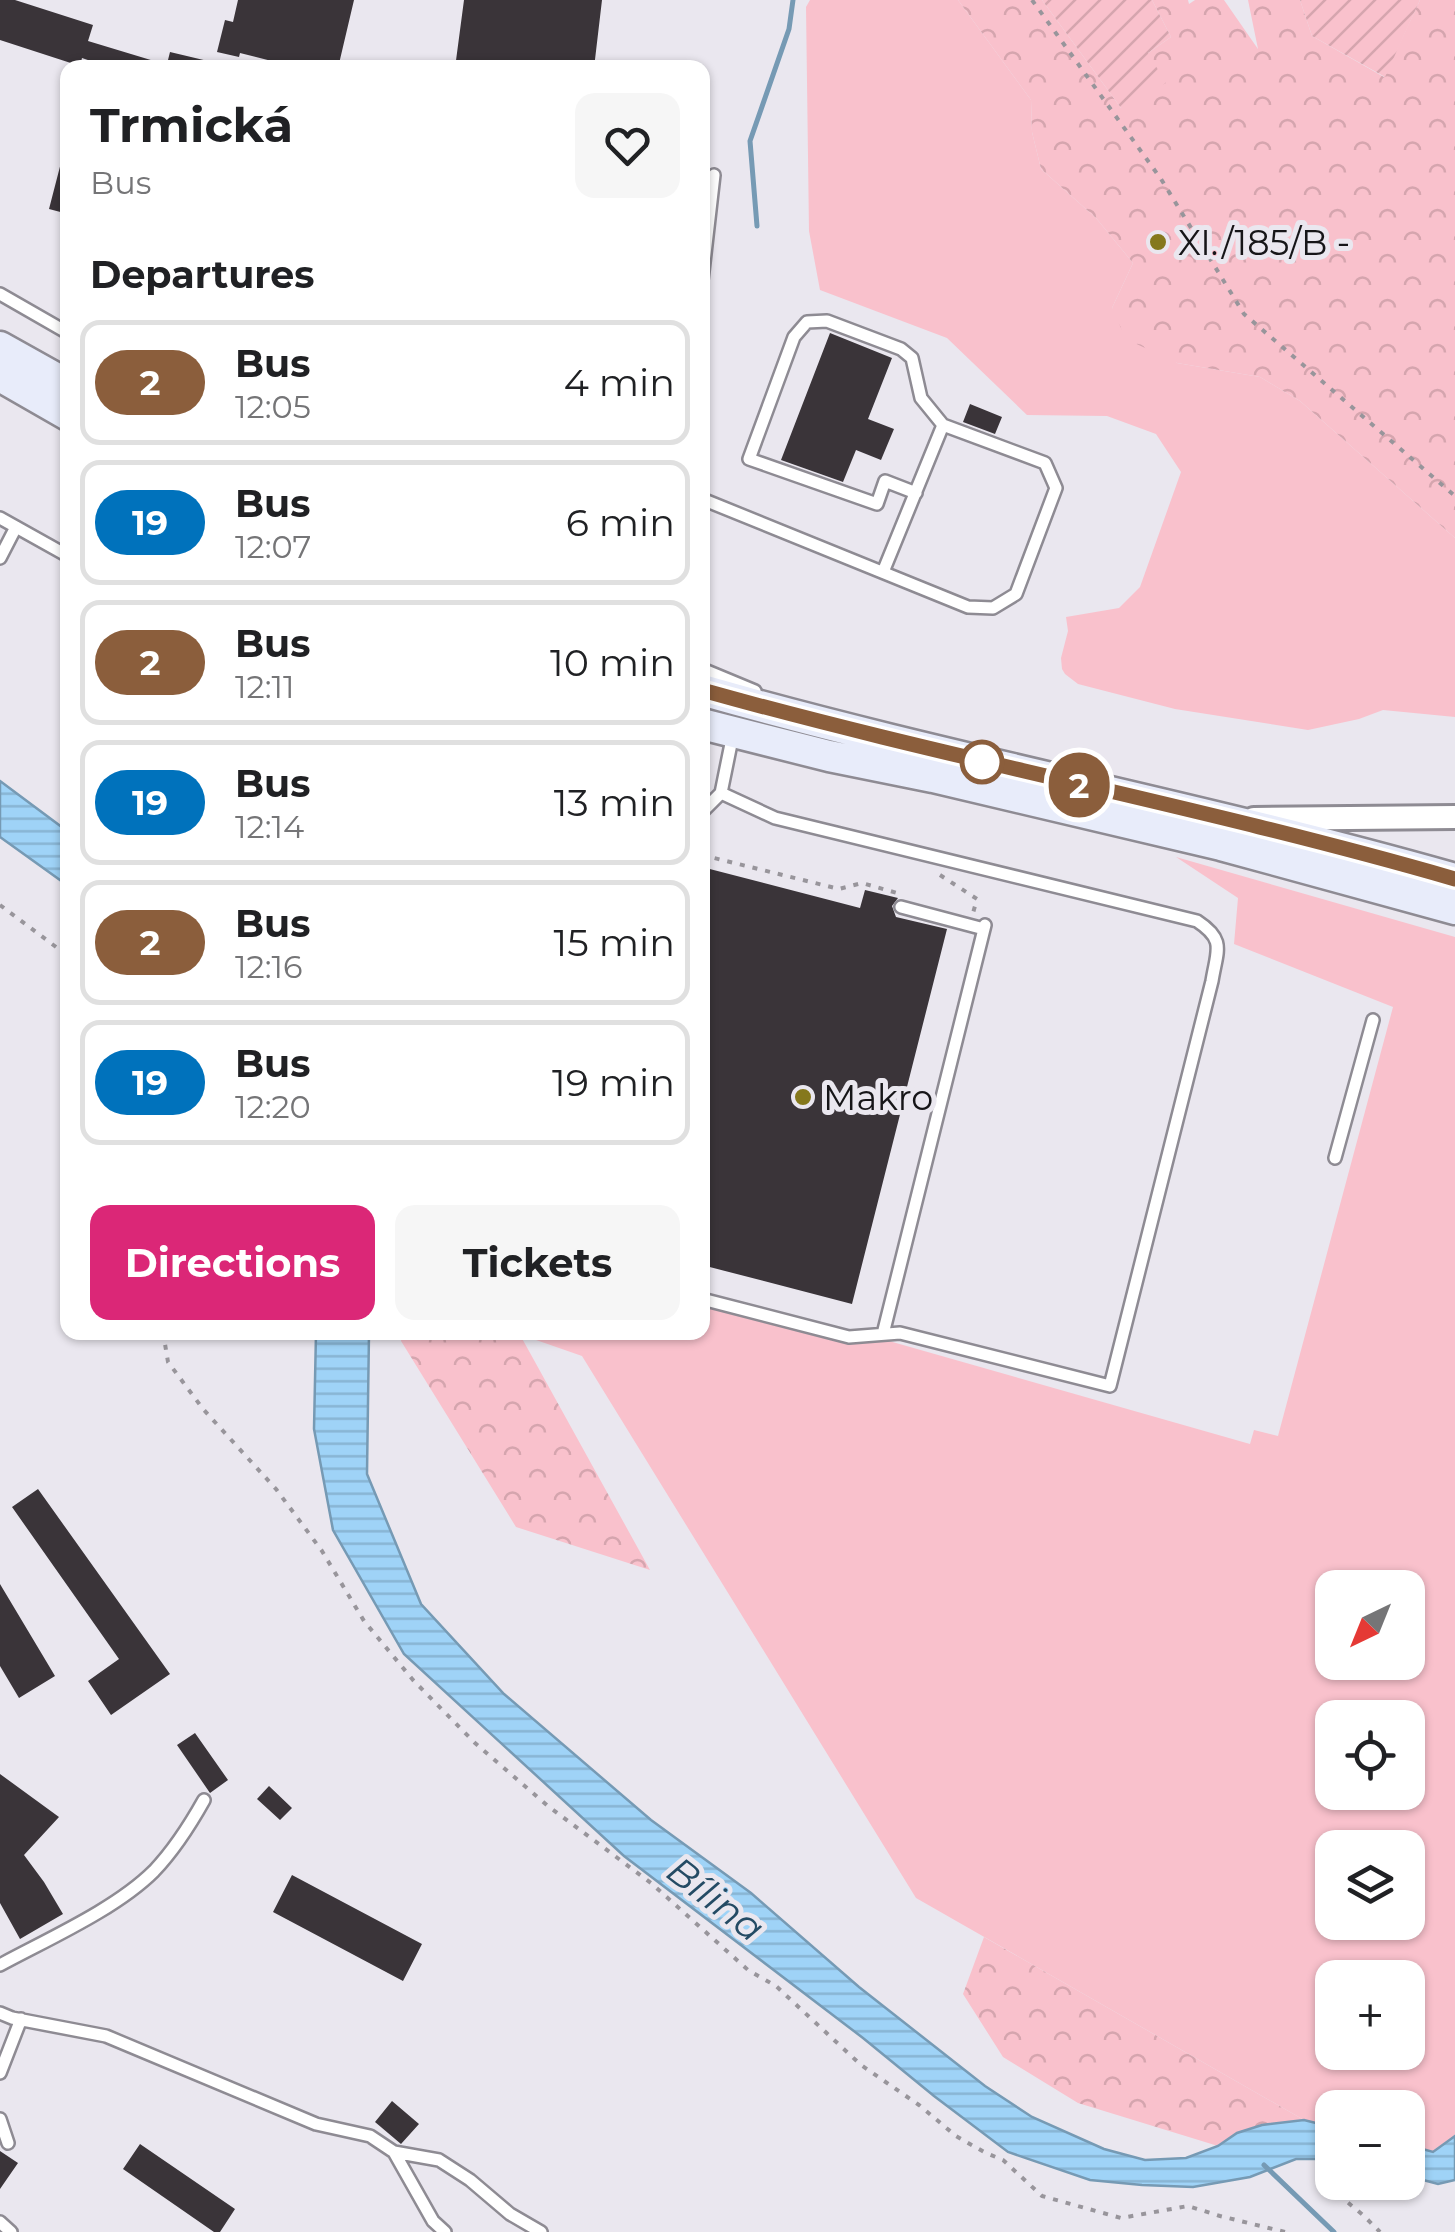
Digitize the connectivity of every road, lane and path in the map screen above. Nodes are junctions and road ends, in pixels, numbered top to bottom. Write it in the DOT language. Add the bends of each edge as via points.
graph roads {
  1 [pos="1032,0"];
  2 [pos="714,175"];
  3 [pos="710,210"];
  4 [pos="0,294"];
  5 [pos="60,328"];
  6 [pos="0,347"];
  7 [pos="0,376"];
  8 [pos="60,381"];
  9 [pos="60,410"];
  10 [pos="944,425"];
  11 [pos="916,493"];
  12 [pos="1455,496"];
  13 [pos="710,502"];
  14 [pos="0,518"];
  15 [pos="16,526"];
  16 [pos="60,551"];
  17 [pos="0,558"];
  18 [pos="883,572"];
  19 [pos="710,672"];
  20 [pos="710,692"];
  21 [pos="740,700"];
  22 [pos="710,726"];
  23 [pos="838,726"];
  24 [pos="734,732"];
  25 [pos="720,792"];
  26 [pos="710,803"];
  27 [pos="1455,817"];
  28 [pos="1230,820"];
  29 [pos="710,857"];
  30 [pos="931,870"];
  31 [pos="1455,879"];
  32 [pos="900,900"];
  33 [pos="0,905"];
  34 [pos="1455,909"];
  35 [pos="974,914"];
  36 [pos="60,950"];
  37 [pos="1373,1020"];
  38 [pos="1335,1158"];
  39 [pos="710,1301"];
  40 [pos="882,1334"];
  41 [pos="165,1340"];
  42 [pos="204,1800"];
  43 [pos="0,1965"];
  44 [pos="0,2013"];
  45 [pos="20,2019"];
  46 [pos="0,2074"];
  47 [pos="0,2119"];
  48 [pos="8,2143"];
  49 [pos="394,2152"];
  50 [pos="1345,2200"];
  51 [pos="0,2222"];
  52 [pos="11,2232"];
  53 [pos="444,2232"];
  54 [pos="541,2232"];
  55 [pos="1285,2232"];
  56 [pos="1380,2232"];
  1 -- 12 [label="path" via="1161,179 1244,314"];
  2 -- 3 [label="lane"];
  4 -- 5 [label="lane"];
  6 -- 8 [label="main road"];
  7 -- 9 [label="main road"];
  10 -- 11 [label="lane"];
  10 -- 11 [label="lane" via="921,398 912,358 900,349 827,321 808,322 794,337 749,459 877,504 886,482"];
  10 -- 18 [label="lane" via="1045,463 1056,488 1016,594 993,608 968,607"];
  11 -- 18 [label="lane"];
  13 -- 18 [label="lane"];
  14 -- 15 [label="lane"];
  15 -- 16 [label="lane"];
  15 -- 17 [label="lane"];
  19 -- 23 [label="lane"];
  20 -- 21 [label="main road"];
  21 -- 23 [label="main road"];
  21 -- 24 [label="lane"];
  22 -- 24 [label="main road"];
  23 -- 28 [label="main road"];
  24 -- 25 [label="lane"];
  24 -- 34 [label="main road" via="1220,845"];
  25 -- 26 [label="lane"];
  25 -- 40 [label="lane" via="775,818 1197,921 1218,943 1110,1386 900,1332"];
  27 -- 28 [label="street"];
  28 -- 31 [label="main road"];
  29 -- 32 [label="path" via="838,889 862,883"];
  30 -- 35 [label="path" via="977,899"];
  32 -- 40 [label="lane" via="985,927"];
  33 -- 36 [label="path"];
  37 -- 38 [label="lane"];
  39 -- 40 [label="lane" via="848,1336"];
  41 -- 55 [label="path" via="168,1362 276,1489 412,1680 548,1806 776,1986 861,2065 956,2136 1003,2160 1042,2196 1121,2218 1188,2206"];
  42 -- 43 [label="lane" via="138,1885"];
  44 -- 45 [label="lane"];
  45 -- 46 [label="lane"];
  45 -- 49 [label="lane" via="106,2036 316,2124 370,2136"];
  47 -- 48 [label="lane"];
  49 -- 53 [label="lane"];
  49 -- 54 [label="lane" via="439,2160"];
  50 -- 56 [label="path"];
  51 -- 52 [label="lane"];
}
